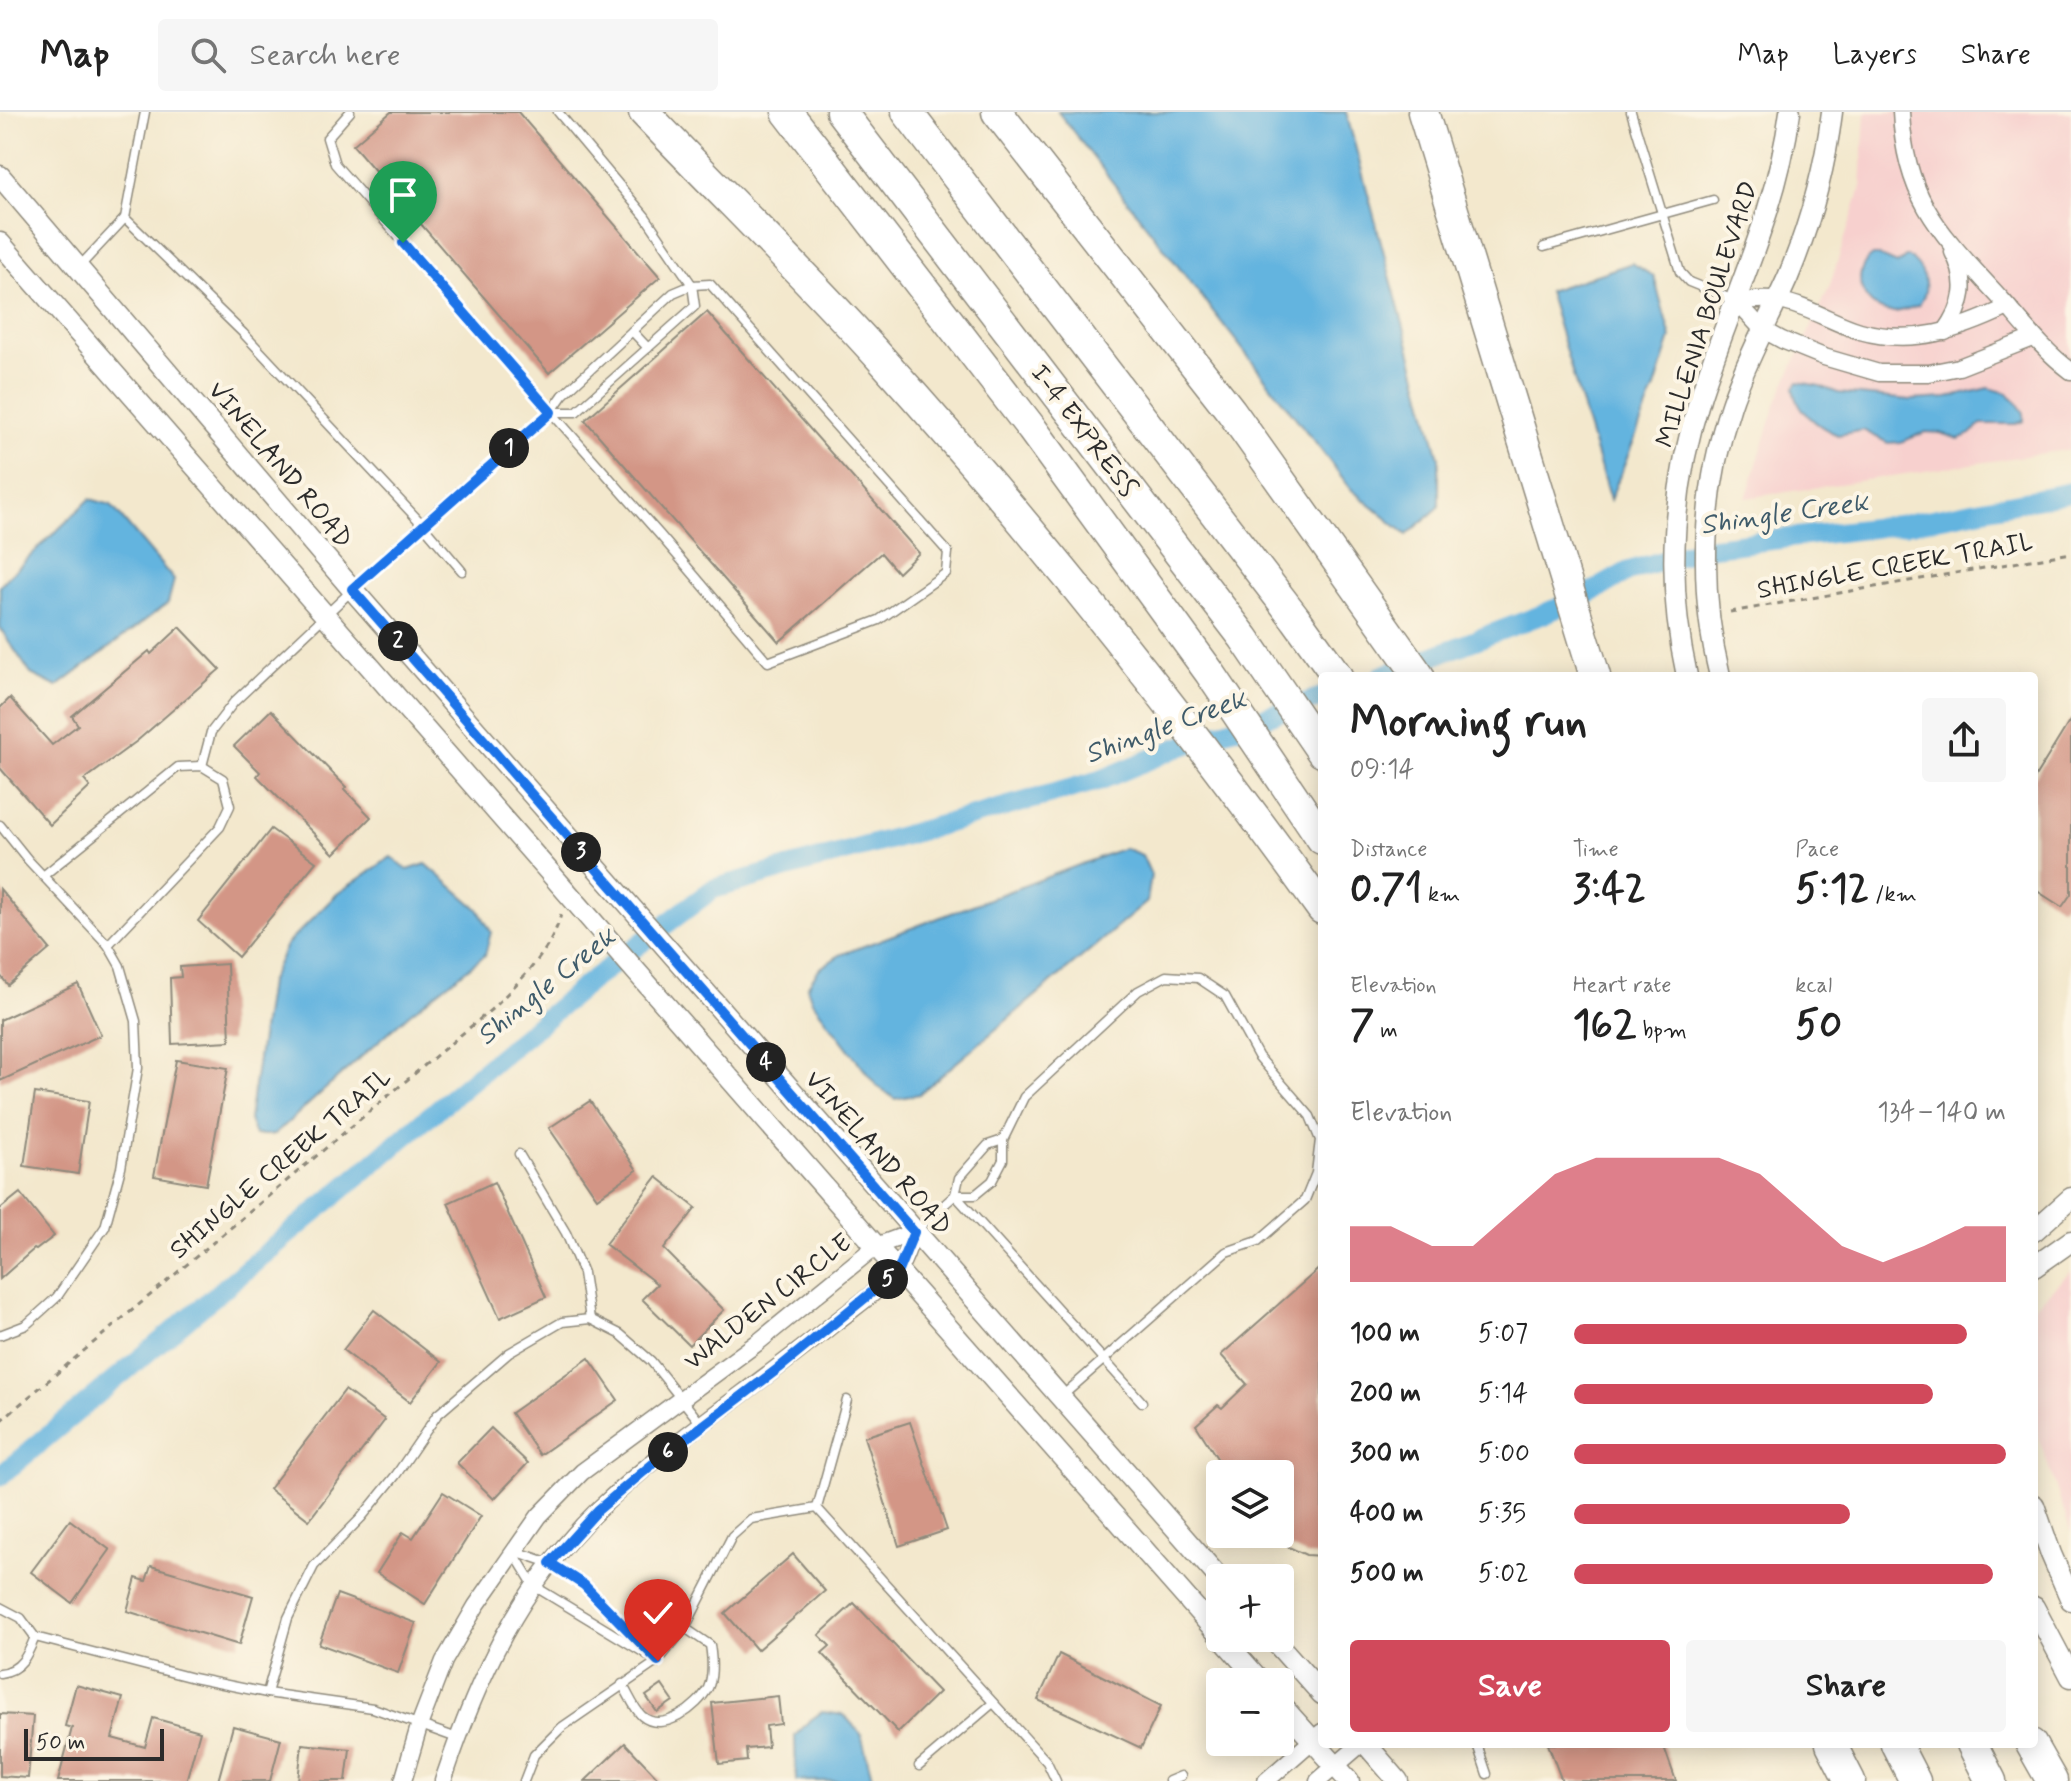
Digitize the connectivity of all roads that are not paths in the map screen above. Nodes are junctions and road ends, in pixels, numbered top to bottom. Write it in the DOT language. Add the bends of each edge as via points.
graph roads {
  1 [pos="145,112"];
  2 [pos="350,112"];
  3 [pos="558,112"];
  4 [pos="644,112"];
  5 [pos="787,112"];
  6 [pos="841,112"];
  7 [pos="907,112"];
  8 [pos="997,112"];
  9 [pos="1423,112"];
  10 [pos="1631,112"];
  11 [pos="1790,112"];
  12 [pos="1832,112"];
  13 [pos="1901,112"];
  14 [pos="0,176"];
  15 [pos="1713,200"];
  16 [pos="1662,213"];
  17 [pos="125,218"];
  18 [pos="1946,238"];
  19 [pos="0,243"];
  20 [pos="1544,247"];
  21 [pos="79,267"];
  22 [pos="692,285"];
  23 [pos="1776,300"];
  24 [pos="1736,301"];
  25 [pos="2008,307"];
  26 [pos="1762,329"];
  27 [pos="632,331"];
  28 [pos="1945,332"];
  29 [pos="2033,338"];
  30 [pos="648,348"];
  31 [pos="2071,371"];
  32 [pos="551,412"];
  33 [pos="422,524"];
  34 [pos="462,571"];
  35 [pos="352,589"];
  36 [pos="325,617"];
  37 [pos="1593,670"];
  38 [pos="1334,672"];
  39 [pos="1416,672"];
  40 [pos="1686,672"];
  41 [pos="1719,672"];
  42 [pos="1318,746"];
  43 [pos="202,766"];
  44 [pos="0,825"];
  45 [pos="1318,833"];
  46 [pos="43,876"];
  47 [pos="1318,903"];
  48 [pos="108,945"];
  49 [pos="1318,1135"];
  50 [pos="1003,1140"];
  51 [pos="519,1154"];
  52 [pos="1318,1156"];
  53 [pos="955,1195"];
  54 [pos="2071,1198"];
  55 [pos="2038,1227"];
  56 [pos="914,1232"];
  57 [pos="2071,1241"];
  58 [pos="876,1246"];
  59 [pos="2038,1264"];
  60 [pos="898,1271"];
  61 [pos="590,1319"];
  62 [pos="0,1335"];
  63 [pos="1103,1359"];
  64 [pos="1060,1398"];
  65 [pos="680,1400"];
  66 [pos="847,1400"];
  67 [pos="1142,1402"];
  68 [pos="702,1426"];
  69 [pos="817,1508"];
  70 [pos="2038,1517"];
  71 [pos="512,1550"];
  72 [pos="550,1563"];
  73 [pos="1207,1564"];
  74 [pos="534,1586"];
  75 [pos="2071,1600"];
  76 [pos="0,1607"];
  77 [pos="2038,1615"];
  78 [pos="1206,1620"];
  79 [pos="685,1628"];
  80 [pos="35,1637"];
  81 [pos="1234,1652"];
  82 [pos="1284,1652"];
  83 [pos="658,1661"];
  84 [pos="1249,1668"];
  85 [pos="0,1673"];
  86 [pos="2071,1677"];
  87 [pos="622,1684"];
  88 [pos="1318,1690"];
  89 [pos="267,1693"];
  90 [pos="993,1703"];
  91 [pos="1294,1716"];
  92 [pos="420,1723"];
  93 [pos="1317,1736"];
  94 [pos="457,1738"];
  95 [pos="1325,1748"];
  96 [pos="1360,1748"];
  97 [pos="1367,1748"];
  98 [pos="1478,1748"];
  99 [pos="1833,1748"];
  100 [pos="1898,1748"];
  101 [pos="1974,1748"];
  102 [pos="2033,1748"];
  103 [pos="919,1766"];
  104 [pos="1343,1773"];
  105 [pos="1487,1774"];
  106 [pos="1181,1776"];
  107 [pos="403,1781"];
  108 [pos="443,1781"];
  109 [pos="524,1781"];
  110 [pos="1056,1781"];
  111 [pos="1169,1781"];
  112 [pos="1266,1781"];
  113 [pos="1318,1781"];
  114 [pos="1398,1781"];
  115 [pos="1850,1781"];
  116 [pos="1915,1781"];
  117 [pos="1991,1781"];
  118 [pos="2052,1781"];
  1 -- 17 [label="lane"];
  2 -- 32 [label="lane" via="327,138 335,164"];
  3 -- 22 [label="lane" via="645,216"];
  4 -- 47 [label="highway" via="883,361 1026,524 1150,676"];
  5 -- 45 [label="highway" via="1032,429 1210,673"];
  6 -- 42 [label="highway, I-4 EXPRESS" via="1244,638"];
  7 -- 38 [label="highway, I-4 EXPRESS"];
  8 -- 39 [label="highway" via="1231,411"];
  9 -- 37 [label="highway"];
  10 -- 16 [label="lane"];
  11 -- 24 [label="street, MILLENIA BOULEVARD" via="1774,195"];
  12 -- 23 [label="street, MILLENIA BOULEVARD" via="1813,208"];
  13 -- 18 [label="street" via="1916,188"];
  14 -- 21 [label="street, VINELAND ROAD"];
  15 -- 16 [label="lane"];
  16 -- 20 [label="lane"];
  16 -- 24 [label="lane" via="1684,278"];
  17 -- 21 [label="lane"];
  17 -- 33 [label="lane" via="243,333"];
  18 -- 25 [label="street"];
  18 -- 28 [label="street" via="1963,289 1957,315"];
  19 -- 36 [label="street"];
  21 -- 35 [label="street, VINELAND ROAD"];
  22 -- 27 [label="lane" via="673,293"];
  22 -- 30 [label="lane" via="695,306"];
  22 -- 32 [label="lane" via="710,284 948,552 946,573 879,620 768,662"];
  23 -- 24 [label="street"];
  23 -- 26 [label="street, MILLENIA BOULEVARD"];
  23 -- 28 [label="street" via="1884,336"];
  24 -- 26 [label="street"];
  24 -- 40 [label="street, MILLENIA BOULEVARD" via="1695,416 1682,471 1675,597"];
  25 -- 28 [label="street"];
  25 -- 29 [label="street"];
  26 -- 29 [label="street" via="1851,367 1901,375 1959,367"];
  26 -- 41 [label="street, MILLENIA BOULEVARD" via="1724,427 1708,515 1707,591"];
  27 -- 30 [label="lane"];
  27 -- 32 [label="lane"];
  29 -- 31 [label="street"];
  30 -- 32 [label="lane" via="576,412"];
  32 -- 33 [label="lane"];
  33 -- 34 [label="lane"];
  33 -- 35 [label="lane"];
  35 -- 36 [label="lane"];
  35 -- 56 [label="street, VINELAND ROAD"];
  36 -- 43 [label="lane" via="234,702 211,732"];
  36 -- 58 [label="street"];
  43 -- 46 [label="lane" via="178,767"];
  43 -- 48 [label="lane" via="223,779 230,806 220,827"];
  44 -- 46 [label="lane"];
  46 -- 48 [label="lane"];
  48 -- 62 [label="lane" via="120,966 136,1021 138,1068 105,1227 57,1297 26,1325"];
  49 -- 50 [label="lane" via="1310,1116 1258,1056 1225,996 1198,978 1166,976 1138,991 1024,1097"];
  50 -- 53 [label="lane" via="988,1145 959,1178"];
  50 -- 53 [label="lane" via="1003,1160 992,1181 975,1195"];
  51 -- 61 [label="lane" via="566,1233 583,1273"];
  52 -- 63 [label="lane" via="1305,1200 1258,1241 1226,1252"];
  53 -- 56 [label="lane"];
  53 -- 63 [label="lane"];
  54 -- 55 [label="street"];
  56 -- 58 [label="street, WALDEN CIRCLE"];
  56 -- 60 [label="street"];
  56 -- 64 [label="street, VINELAND ROAD"];
  57 -- 59 [label="street"];
  58 -- 60 [label="street"];
  58 -- 65 [label="street, WALDEN CIRCLE"];
  60 -- 68 [label="street"];
  60 -- 78 [label="street"];
  61 -- 65 [label="lane" via="620,1334 651,1361"];
  61 -- 89 [label="lane" via="562,1322 509,1353 437,1415 361,1518 314,1566 288,1618"];
  63 -- 64 [label="lane"];
  63 -- 67 [label="lane"];
  64 -- 73 [label="street, VINELAND ROAD"];
  65 -- 68 [label="lane"];
  65 -- 71 [label="street, WALDEN CIRCLE" via="582,1472"];
  66 -- 69 [label="lane"];
  68 -- 72 [label="street" via="598,1510"];
  69 -- 79 [label="lane" via="751,1519 732,1536"];
  69 -- 90 [label="lane"];
  70 -- 75 [label="street"];
  71 -- 72 [label="lane"];
  71 -- 74 [label="lane"];
  71 -- 92 [label="street, WALDEN CIRCLE" via="444,1661"];
  72 -- 74 [label="street"];
  72 -- 83 [label="lane" via="584,1585"];
  74 -- 83 [label="lane"];
  74 -- 94 [label="street" via="481,1676"];
  76 -- 80 [label="lane" via="21,1618"];
  77 -- 86 [label="street"];
  79 -- 83 [label="lane"];
  79 -- 87 [label="lane" via="710,1645 712,1662 708,1688 681,1717 660,1724 642,1717"];
  80 -- 85 [label="lane" via="26,1659"];
  80 -- 89 [label="lane"];
  81 -- 84 [label="street"];
  82 -- 88 [label="street"];
  83 -- 87 [label="lane"];
  87 -- 109 [label="lane" via="562,1727 534,1755"];
  89 -- 92 [label="lane" via="373,1708"];
  90 -- 103 [label="lane"];
  90 -- 110 [label="lane" via="1047,1762"];
  91 -- 93 [label="street"];
  92 -- 94 [label="lane"];
  92 -- 107 [label="street, WALDEN CIRCLE"];
  93 -- 112 [label="street"];
  94 -- 108 [label="street"];
  95 -- 104 [label="street"];
  96 -- 104 [label="street"];
  97 -- 114 [label="street"];
  98 -- 105 [label="lane"];
  99 -- 115 [label="highway"];
  100 -- 116 [label="highway"];
  101 -- 117 [label="highway"];
  102 -- 118 [label="highway"];
  104 -- 113 [label="street"];
  106 -- 111 [label="lane"];
}
